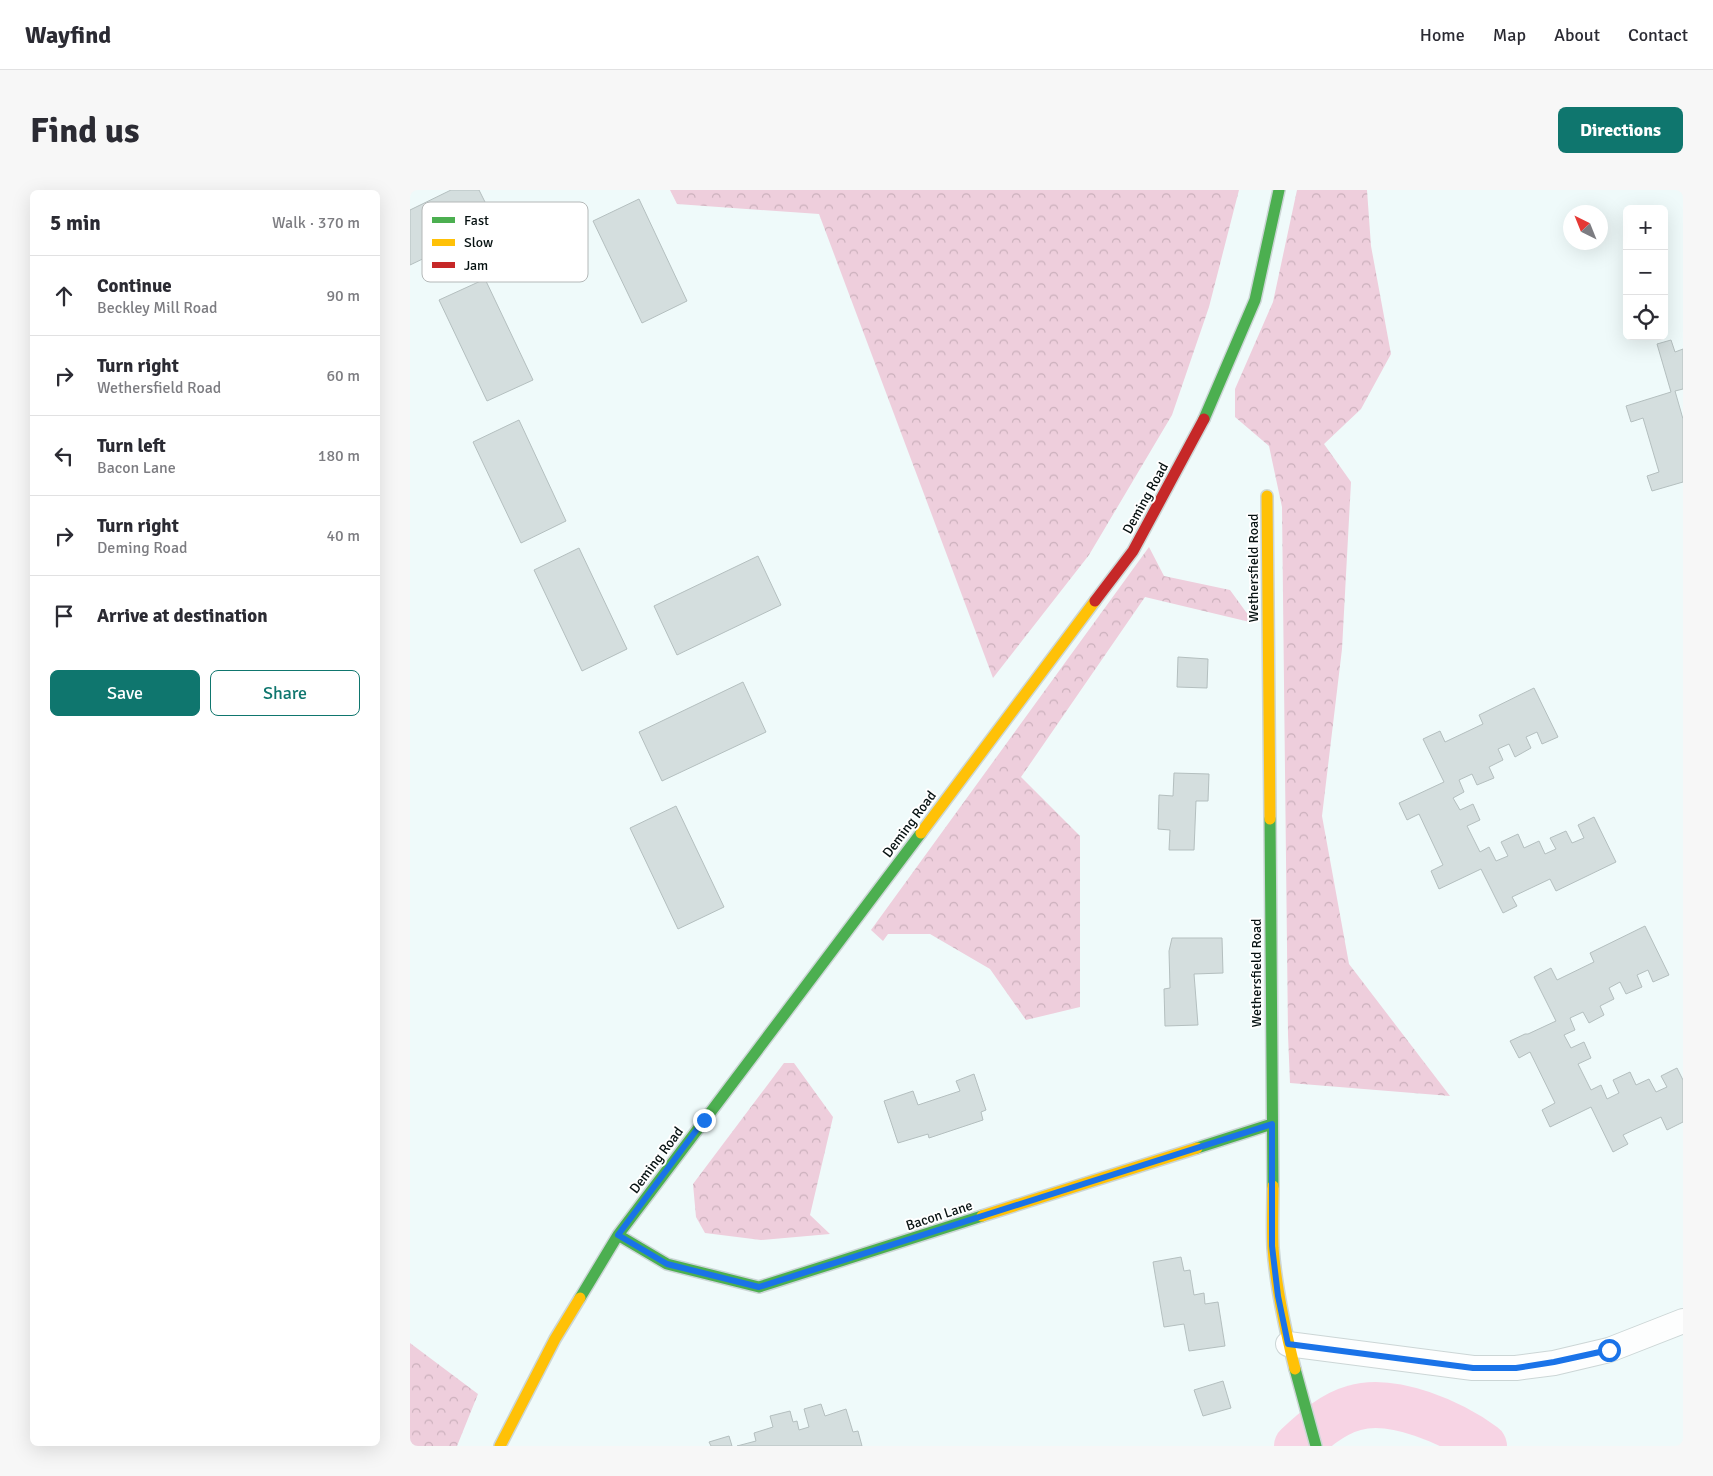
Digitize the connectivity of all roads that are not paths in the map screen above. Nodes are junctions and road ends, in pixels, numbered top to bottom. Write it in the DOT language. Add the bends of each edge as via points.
graph roads {
  1 [pos="1279,190"];
  2 [pos="1267,496"];
  3 [pos="1272,1124"];
  4 [pos="618,1235"];
  5 [pos="1683,1321"];
  6 [pos="1288,1344"];
  7 [pos="500,1446"];
  8 [pos="1316,1446"];
  1 -- 4 [label="street, Deming Road" via="1255,300 1201,426 1133,551"];
  2 -- 3 [label="street, Wethersfield Road"];
  3 -- 4 [label="street, Bacon Lane" via="759,1287 667,1264"];
  3 -- 6 [label="street, Wethersfield Road" via="1272,1246"];
  4 -- 7 [label="street, Deming Road" via="555,1339"];
  5 -- 6 [label="street" via="1609,1350 1516,1368 1473,1368"];
  6 -- 8 [label="street, Wethersfield Road"];
}
